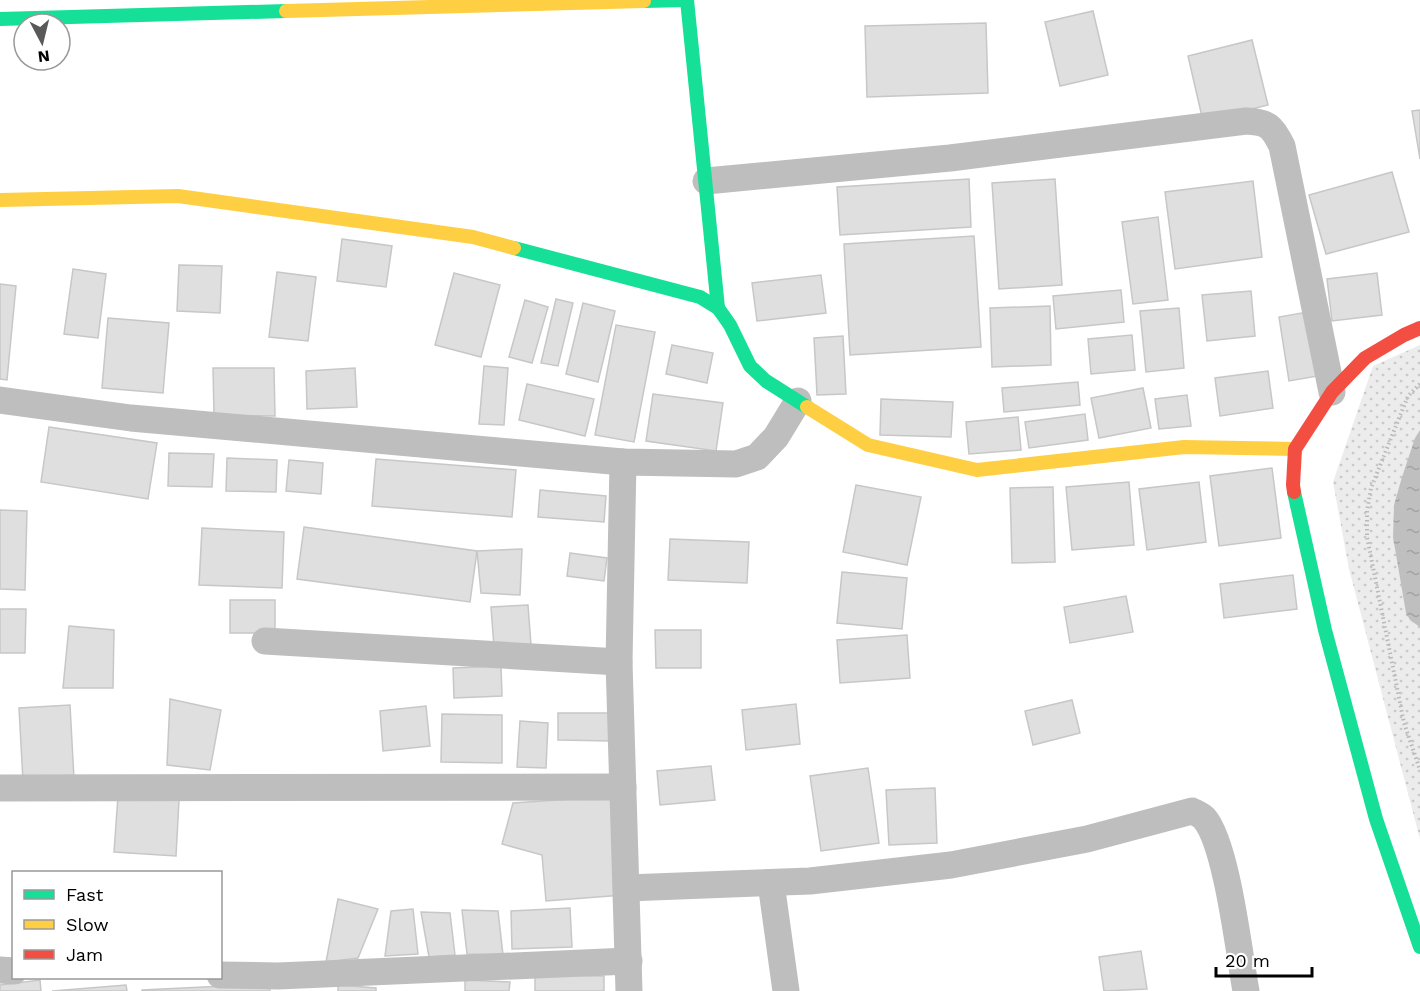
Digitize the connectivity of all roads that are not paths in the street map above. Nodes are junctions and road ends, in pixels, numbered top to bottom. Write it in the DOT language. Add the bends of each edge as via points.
graph roads {
  1 [pos="0,19"];
  2 [pos="706,181"];
  3 [pos="0,200"];
  4 [pos="718,308"];
  5 [pos="1420,328"];
  6 [pos="1332,392"];
  7 [pos="0,400"];
  8 [pos="798,401"];
  9 [pos="1295,449"];
  10 [pos="623,462"];
  11 [pos="265,641"];
  12 [pos="619,662"];
  13 [pos="623,787"];
  14 [pos="0,788"];
  15 [pos="771,883"];
  16 [pos="627,888"];
  17 [pos="1420,947"];
  18 [pos="629,961"];
  19 [pos="222,975"];
  20 [pos="629,991"];
  21 [pos="786,991"];
  22 [pos="1246,991"];
  1 -- 2 [label="street" via="687,0"];
  2 -- 4 [label="street"];
  2 -- 6 [label="street" via="1262,122 1275,132 1282,146"];
  3 -- 4 [label="street" via="178,196 473,237 700,297"];
  4 -- 8 [label="street" via="750,366"];
  5 -- 6 [label="street" via="1365,358"];
  6 -- 9 [label="street"];
  7 -- 10 [label="street" via="131,418"];
  8 -- 9 [label="street" via="868,445 977,470 1184,447"];
  8 -- 10 [label="street" via="777,437 757,457 736,464"];
  9 -- 17 [label="street" via="1293,485 1325,630 1376,819"];
  10 -- 12 [label="street"];
  11 -- 12 [label="street"];
  12 -- 13 [label="street"];
  13 -- 14 [label="street"];
  13 -- 16 [label="street"];
  15 -- 16 [label="street"];
  15 -- 21 [label="street"];
  15 -- 22 [label="street" via="951,865 1087,839 1192,811 1205,820 1218,846"];
  16 -- 18 [label="street"];
  18 -- 19 [label="street"];
  18 -- 20 [label="street"];
}
